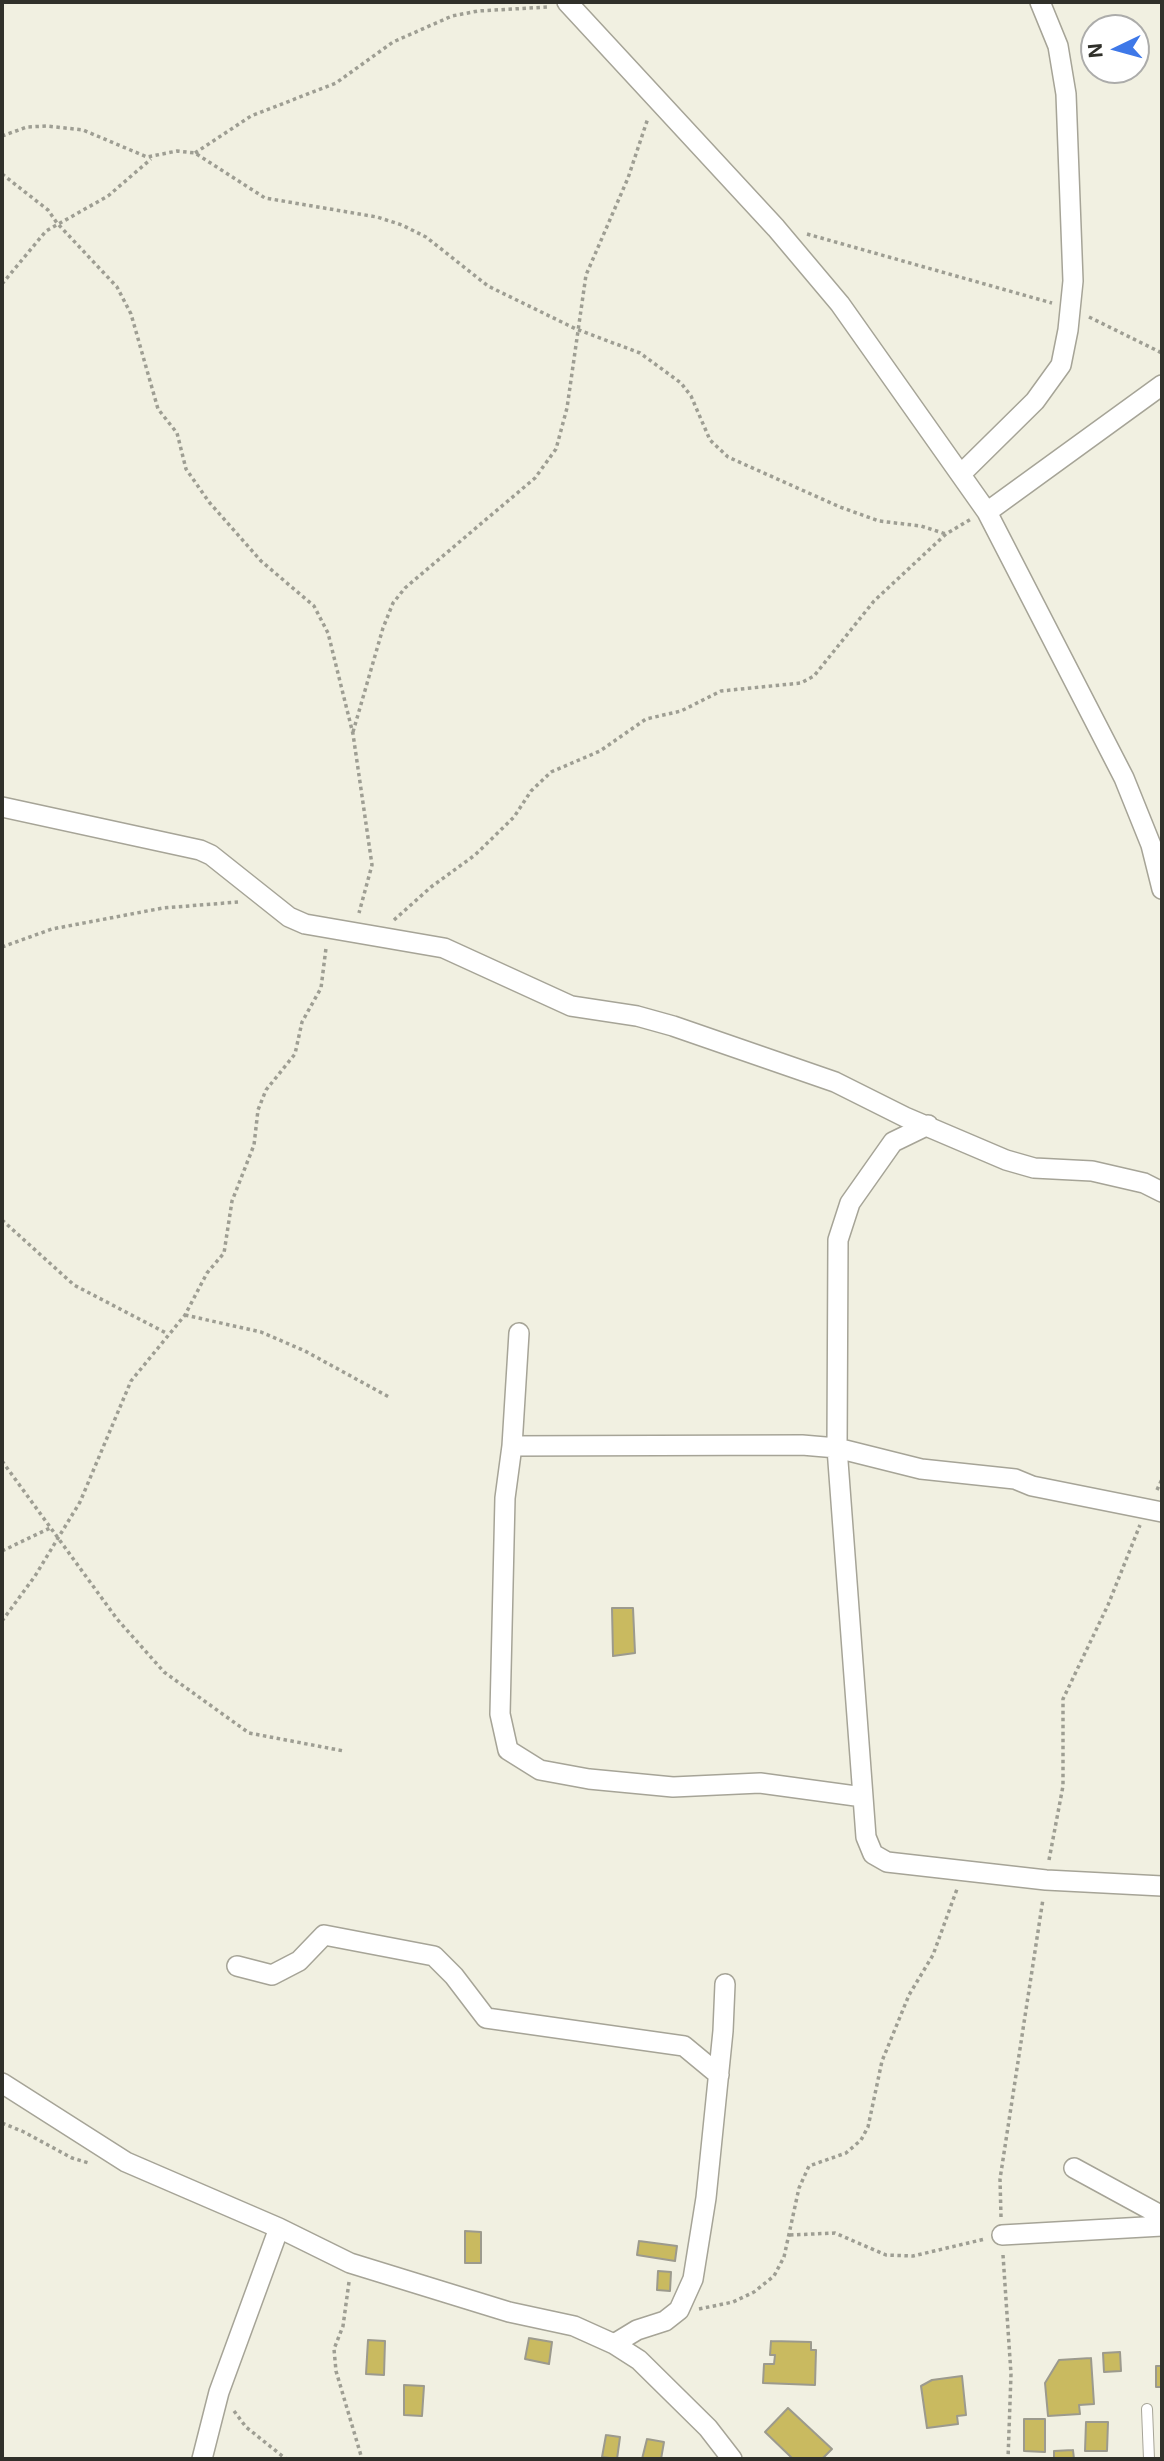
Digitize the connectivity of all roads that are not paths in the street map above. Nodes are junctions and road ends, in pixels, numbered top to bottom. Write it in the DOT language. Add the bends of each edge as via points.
graph roads {
  1 [pos="1040,2"];
  2 [pos="568,3"];
  3 [pos="1162,385"];
  4 [pos="961,474"];
  5 [pos="987,512"];
  6 [pos="2,807"];
  7 [pos="1162,889"];
  8 [pos="928,1125"];
  9 [pos="1162,1192"];
  10 [pos="519,1333"];
  11 [pos="512,1446"];
  12 [pos="837,1448"];
  13 [pos="1154,1512"];
  14 [pos="863,1797"];
  15 [pos="1162,1886"];
  16 [pos="237,1966"];
  17 [pos="724,1984"];
  18 [pos="719,2075"];
  19 [pos="2,2083"];
  20 [pos="1074,2168"];
  21 [pos="1162,2216"];
  22 [pos="1162,2226"];
  23 [pos="279,2228"];
  24 [pos="1002,2235"];
  25 [pos="614,2344"];
  26 [pos="1147,2409"];
  27 [pos="202,2459"];
  28 [pos="732,2459"];
  29 [pos="1149,2459"];
  1 -- 4 [label="street" via="1058,46 1066,94 1071,308 1061,365 1035,401"];
  2 -- 4 [label="street" via="840,303"];
  3 -- 5 [label="street"];
  4 -- 5 [label="street"];
  5 -- 7 [label="street" via="1124,778 1151,845"];
  6 -- 8 [label="street" via="200,850 289,917 326,928 444,948 571,1006 637,1016 797,1068"];
  8 -- 9 [label="street" via="1021,1165 1093,1171"];
  8 -- 12 [label="street" via="893,1142 850,1203 838,1240"];
  10 -- 11 [label="street"];
  11 -- 12 [label="street"];
  11 -- 14 [label="street" via="505,1497 500,1714 508,1750 540,1770 589,1779 673,1787 760,1783"];
  12 -- 13 [label="street" via="921,1469 1015,1479"];
  12 -- 14 [label="street"];
  14 -- 15 [label="street" via="866,1837 873,1854 887,1862 1046,1880"];
  16 -- 18 [label="street" via="272,1975 299,1961 324,1935 434,1956 486,2018 684,2046"];
  17 -- 18 [label="street"];
  18 -- 25 [label="street" via="692,2279 679,2310"];
  19 -- 23 [label="street" via="126,2162"];
  20 -- 21 [label="street"];
  22 -- 24 [label="street"];
  23 -- 25 [label="street" via="350,2263 509,2312 574,2326"];
  23 -- 27 [label="street" via="219,2392"];
  25 -- 28 [label="street" via="639,2360 708,2428"];
  26 -- 29 [label="lane"];
}
